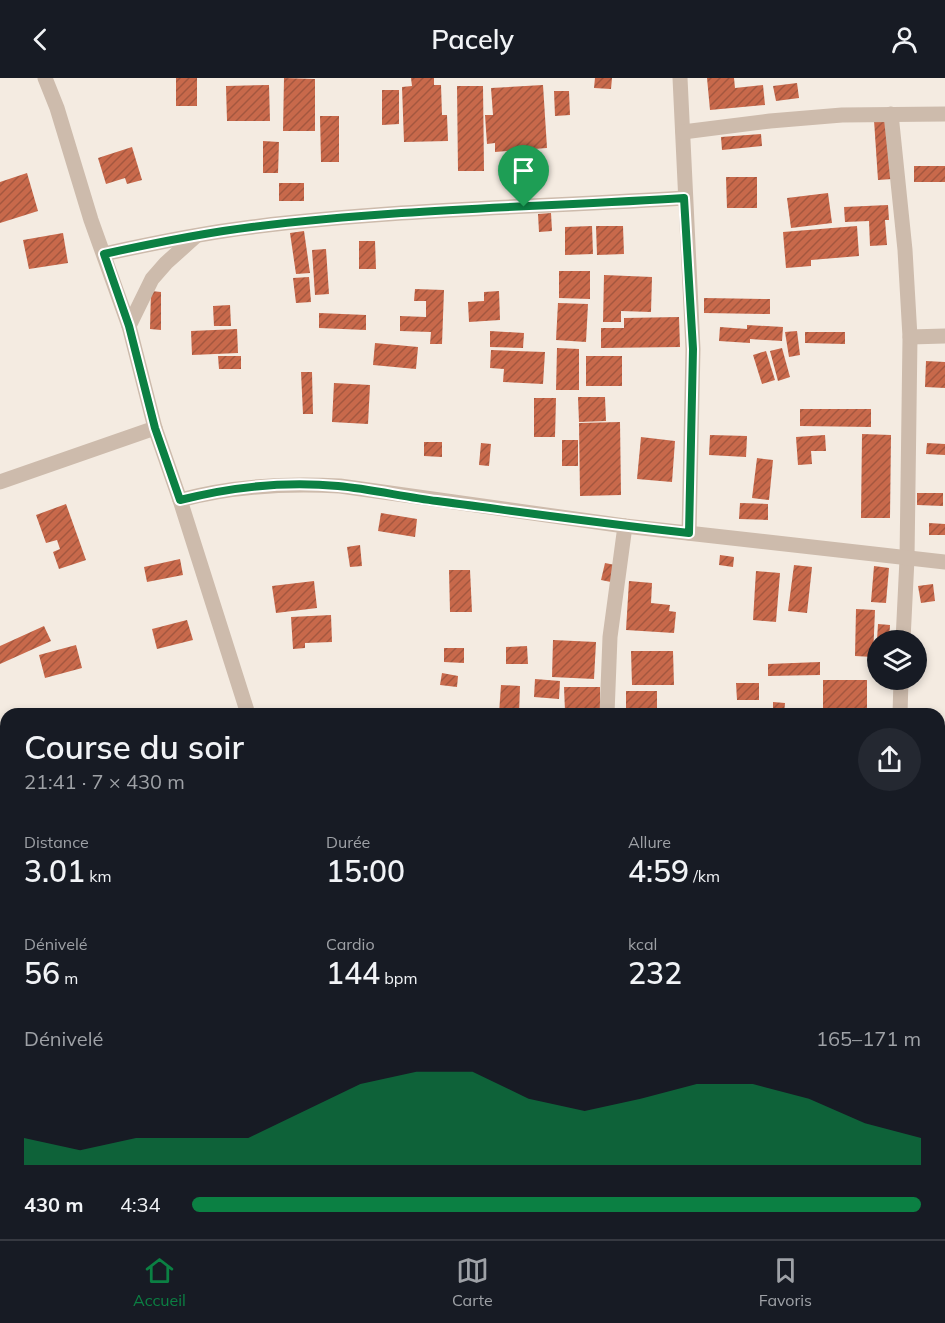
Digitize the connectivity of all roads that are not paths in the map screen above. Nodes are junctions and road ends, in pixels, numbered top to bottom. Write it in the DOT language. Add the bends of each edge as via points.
graph roads {
  1 [pos="45,78"];
  2 [pos="680,78"];
  3 [pos="891,114"];
  4 [pos="945,114"];
  5 [pos="683,132"];
  6 [pos="684,198"];
  7 [pos="197,234"];
  8 [pos="104,254"];
  9 [pos="129,326"];
  10 [pos="945,336"];
  11 [pos="910,337"];
  12 [pos="155,428"];
  13 [pos="0,482"];
  14 [pos="180,500"];
  15 [pos="625,526"];
  16 [pos="689,533"];
  17 [pos="907,559"];
  18 [pos="945,562"];
  19 [pos="903,630"];
  20 [pos="901,690"];
  21 [pos="246,708"];
  22 [pos="607,708"];
  23 [pos="900,708"];
  1 -- 8 [label="street"];
  2 -- 5 [label="street"];
  3 -- 4 [label="street"];
  3 -- 5 [label="street" via="770,121"];
  3 -- 11 [label="street"];
  5 -- 6 [label="street"];
  6 -- 7 [label="street" via="363,216"];
  6 -- 16 [label="street" via="693,349"];
  7 -- 8 [label="street"];
  7 -- 9 [label="street" via="152,279"];
  8 -- 9 [label="street"];
  9 -- 12 [label="street"];
  10 -- 11 [label="street"];
  11 -- 17 [label="street"];
  12 -- 13 [label="street"];
  12 -- 14 [label="street"];
  14 -- 15 [label="street" via="216,491 314,484"];
  14 -- 21 [label="street"];
  15 -- 16 [label="street"];
  15 -- 22 [label="street" via="610,637"];
  16 -- 17 [label="street"];
  17 -- 18 [label="street"];
  17 -- 19 [label="street"];
  20 -- 23 [label="street"];
}
